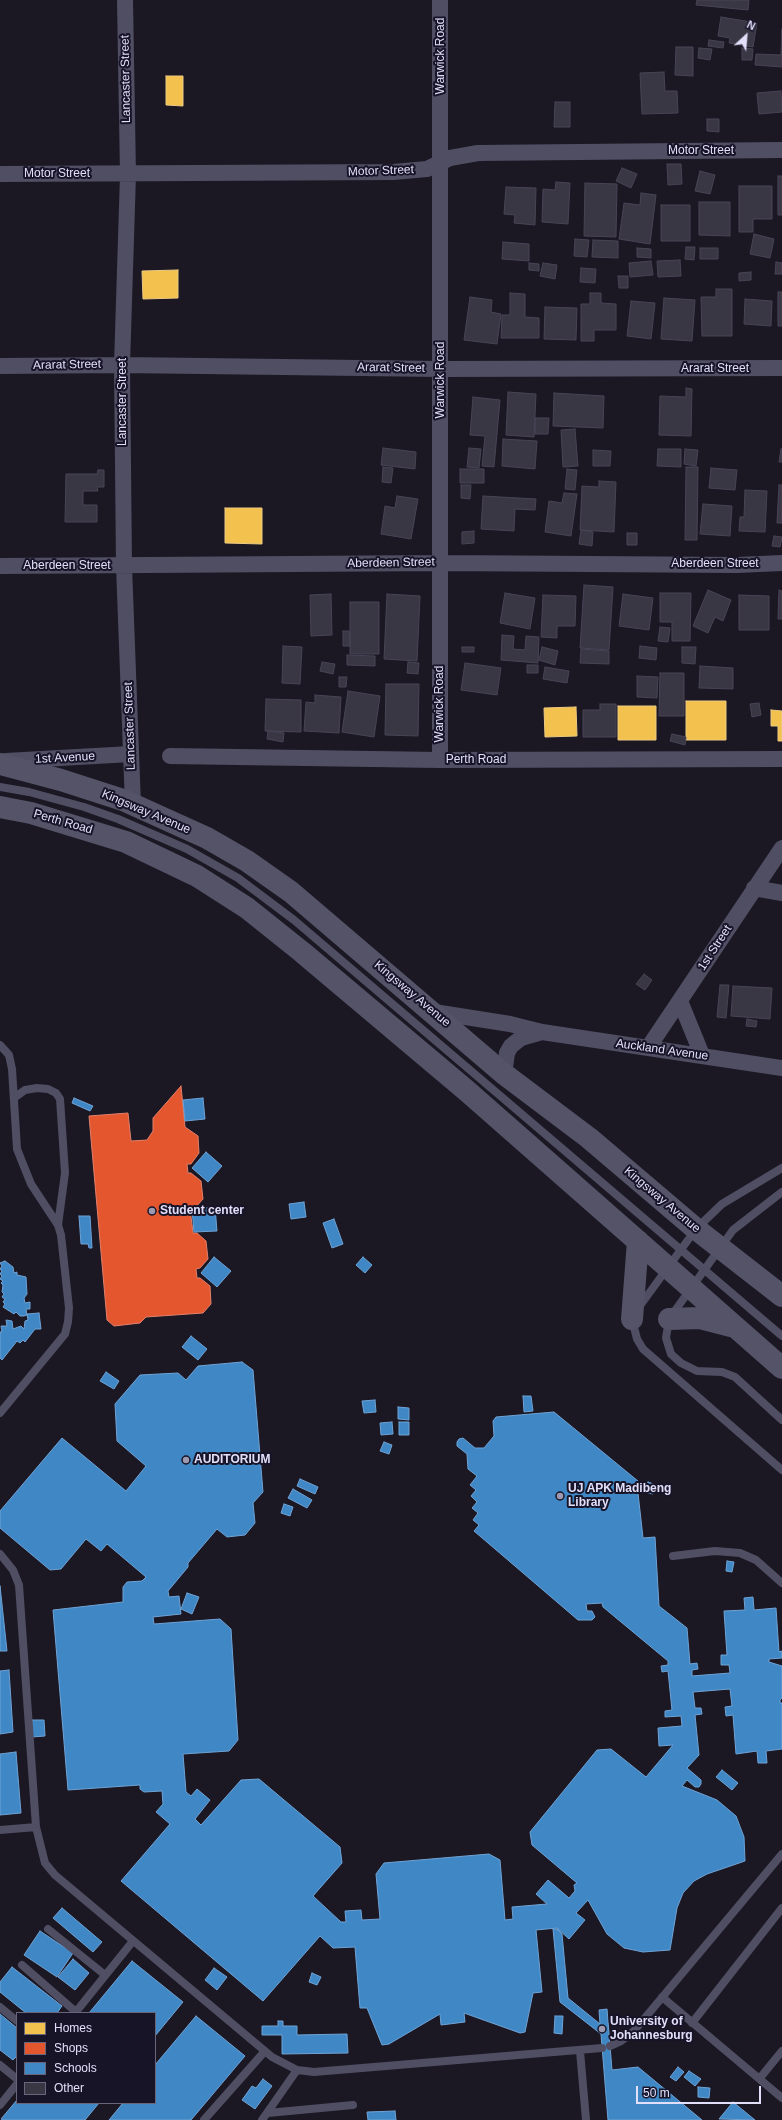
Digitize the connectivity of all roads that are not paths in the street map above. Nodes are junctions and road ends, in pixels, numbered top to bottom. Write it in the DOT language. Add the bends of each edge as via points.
graph roads {
  1 [pos="125,0"];
  2 [pos="440,0"];
  3 [pos="782,150"];
  4 [pos="442,162"];
  5 [pos="0,174"];
  6 [pos="128,175"];
  7 [pos="122,365"];
  8 [pos="0,366"];
  9 [pos="782,368"];
  10 [pos="441,369"];
  11 [pos="782,562"];
  12 [pos="441,563"];
  13 [pos="0,566"];
  14 [pos="124,566"];
  15 [pos="131,754"];
  16 [pos="170,756"];
  17 [pos="782,759"];
  18 [pos="440,760"];
  19 [pos="0,763"];
  20 [pos="0,788"];
  21 [pos="133,805"];
  22 [pos="0,807"];
  23 [pos="782,848"];
  24 [pos="754,888"];
  25 [pos="782,893"];
  26 [pos="680,1002"];
  27 [pos="434,1012"];
  28 [pos="542,1032"];
  29 [pos="0,1045"];
  30 [pos="648,1048"];
  31 [pos="702,1055"];
  32 [pos="782,1068"];
  33 [pos="504,1074"];
  34 [pos="14,1098"];
  35 [pos="782,1168"];
  36 [pos="782,1192"];
  37 [pos="58,1225"];
  38 [pos="696,1229"];
  39 [pos="638,1241"];
  40 [pos="720,1248"];
  41 [pos="681,1249"];
  42 [pos="668,1268"];
  43 [pos="704,1269"];
  44 [pos="690,1288"];
  45 [pos="782,1296"];
  46 [pos="632,1319"];
  47 [pos="669,1319"];
  48 [pos="734,1326"];
  49 [pos="782,1336"];
  50 [pos="782,1368"];
  51 [pos="0,1412"];
  52 [pos="782,1420"];
  53 [pos="782,1470"];
  54 [pos="0,1554"];
  55 [pos="673,1556"];
  56 [pos="782,1583"];
  57 [pos="36,1827"];
  58 [pos="0,1830"];
  59 [pos="782,1854"];
  60 [pos="782,1908"];
  61 [pos="48,1928"];
  62 [pos="133,1941"];
  63 [pos="22,1965"];
  64 [pos="105,1975"];
  65 [pos="662,1997"];
  66 [pos="0,2007"];
  67 [pos="75,2012"];
  68 [pos="16,2020"];
  69 [pos="692,2023"];
  70 [pos="265,2051"];
  71 [pos="580,2051"];
  72 [pos="782,2051"];
  73 [pos="0,2065"];
  74 [pos="297,2070"];
  75 [pos="16,2078"];
  76 [pos="760,2078"];
  77 [pos="16,2085"];
  78 [pos="782,2098"];
  79 [pos="0,2105"];
  80 [pos="353,2105"];
  81 [pos="268,2113"];
  82 [pos="204,2120"];
  83 [pos="262,2120"];
  84 [pos="586,2120"];
  1 -- 6 [label="street, Lancaster Street"];
  2 -- 4 [label="street, Warwick Road"];
  3 -- 4 [label="street, Motor Street" via="478,152 461,154"];
  4 -- 6 [label="street, Motor Street" via="427,169 392,172"];
  4 -- 10 [label="street, Warwick Road"];
  5 -- 6 [label="street, Motor Street"];
  6 -- 7 [label="street, Lancaster Street"];
  7 -- 8 [label="street, Ararat Street"];
  7 -- 10 [label="street, Ararat Street"];
  7 -- 14 [label="street, Lancaster Street"];
  9 -- 10 [label="street, Ararat Street"];
  10 -- 12 [label="street, Warwick Road"];
  11 -- 12 [label="street, Aberdeen Street" via="737,565"];
  12 -- 14 [label="street, Aberdeen Street"];
  12 -- 18 [label="street, Warwick Road"];
  13 -- 14 [label="street, Aberdeen Street"];
  14 -- 15 [label="street, Lancaster Street"];
  15 -- 19 [label="street, 1st Avenue"];
  15 -- 21 [label="street, Lancaster Street"];
  16 -- 18 [label="street, Perth Road"];
  17 -- 18 [label="street, Perth Road"];
  19 -- 21 [label="main road, Kingsway Avenue" via="61,780"];
  20 -- 41 [label="lane" via="42,796 118,819 187,849 238,878 294,920"];
  21 -- 27 [label="main road, Kingsway Avenue" via="200,835 254,865 291,892"];
  22 -- 39 [label="main road, Perth Road" via="31,812 126,842 226,893 275,929 467,1091"];
  23 -- 24 [label="street, 1st Street"];
  24 -- 25 [label="street"];
  24 -- 26 [label="street, 1st Street"];
  26 -- 30 [label="street, 1st Street"];
  26 -- 31 [label="street"];
  27 -- 28 [label="street, Auckland Avenue" via="510,1024"];
  27 -- 33 [label="main road, Kingsway Avenue"];
  28 -- 30 [label="street, Auckland Avenue"];
  28 -- 33 [label="street, Auckland Avenue" via="521,1038 511,1046 507,1052"];
  29 -- 34 [label="lane" via="9,1055"];
  30 -- 31 [label="street, Auckland Avenue"];
  31 -- 32 [label="street, Auckland Avenue"];
  33 -- 38 [label="main road, Kingsway Avenue" via="589,1138"];
  34 -- 37 [label="lane" via="17,1149 31,1184"];
  34 -- 37 [label="lane" via="25,1090 48,1088 60,1099 65,1173"];
  35 -- 38 [label="lane" via="722,1204"];
  36 -- 40 [label="lane" via="745,1219"];
  37 -- 51 [label="lane" via="62,1235 68,1308 65,1334"];
  38 -- 40 [label="main road, Kingsway Avenue"];
  38 -- 41 [label="lane"];
  39 -- 42 [label="main road"];
  39 -- 46 [label="main road"];
  40 -- 43 [label="lane"];
  40 -- 45 [label="main road, Kingsway Avenue"];
  41 -- 42 [label="lane"];
  41 -- 43 [label="lane"];
  42 -- 44 [label="main road"];
  42 -- 46 [label="lane"];
  43 -- 44 [label="lane"];
  43 -- 49 [label="lane"];
  44 -- 47 [label="lane"];
  44 -- 48 [label="main road"];
  46 -- 53 [label="lane" via="636,1339 643,1349"];
  47 -- 48 [label="main road" via="700,1318"];
  47 -- 52 [label="lane" via="666,1338 671,1354 697,1371 722,1372 735,1377"];
  48 -- 50 [label="main road"];
  54 -- 57 [label="lane" via="13,1570 19,1585"];
  55 -- 56 [label="lane" via="714,1551 740,1553 756,1560"];
  57 -- 58 [label="lane"];
  57 -- 62 [label="lane" via="45,1863 55,1875"];
  59 -- 65 [label="lane"];
  60 -- 69 [label="lane"];
  61 -- 64 [label="lane"];
  62 -- 64 [label="lane"];
  62 -- 70 [label="lane"];
  63 -- 67 [label="lane"];
  64 -- 67 [label="lane"];
  65 -- 69 [label="lane"];
  65 -- 71 [label="lane" via="634,2031 621,2041 606,2047"];
  66 -- 68 [label="lane"];
  69 -- 76 [label="lane"];
  70 -- 74 [label="lane" via="284,2065"];
  70 -- 82 [label="lane"];
  71 -- 74 [label="lane" via="314,2072"];
  71 -- 84 [label="lane"];
  72 -- 76 [label="lane"];
  73 -- 75 [label="lane"];
  74 -- 81 [label="lane"];
  76 -- 78 [label="lane"];
  77 -- 79 [label="lane"];
  80 -- 81 [label="lane"];
  81 -- 83 [label="lane"];
}
